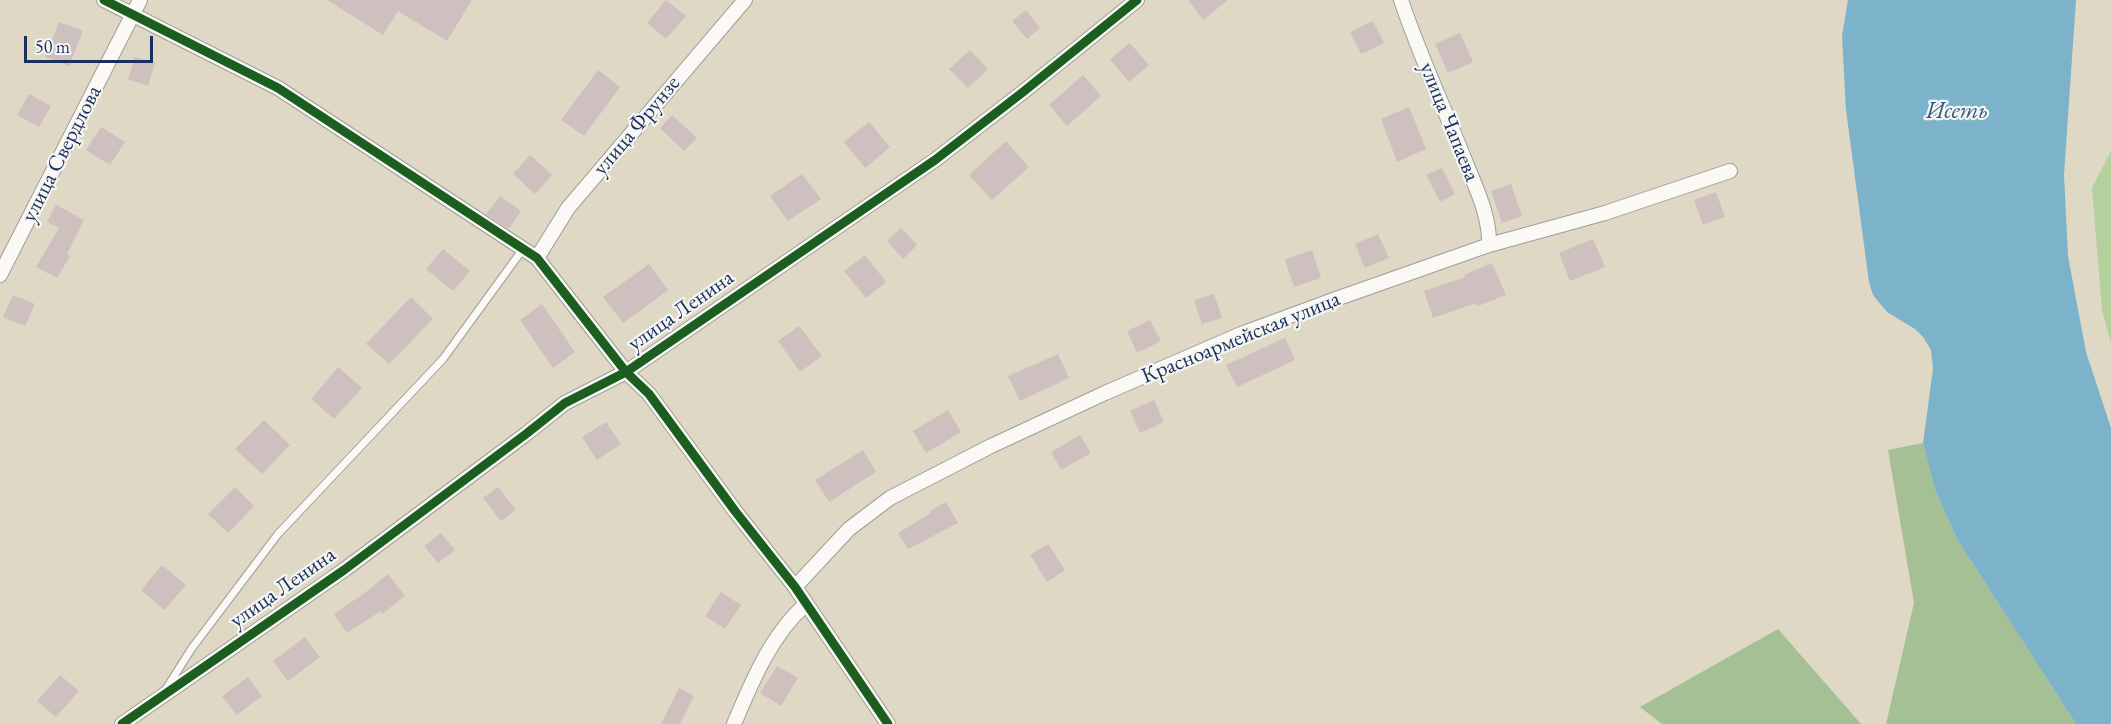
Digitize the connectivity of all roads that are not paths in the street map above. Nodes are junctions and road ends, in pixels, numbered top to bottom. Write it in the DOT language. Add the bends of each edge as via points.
graph roads {
  1 [pos="104,0"];
  2 [pos="140,0"];
  3 [pos="745,0"];
  4 [pos="1137,0"];
  5 [pos="1401,0"];
  6 [pos="133,14"];
  7 [pos="1730,171"];
  8 [pos="1489,245"];
  9 [pos="523,249"];
  10 [pos="537,258"];
  11 [pos="0,275"];
  12 [pos="627,372"];
  13 [pos="795,587"];
  14 [pos="806,604"];
  15 [pos="162,695"];
  16 [pos="122,724"];
  17 [pos="734,724"];
  18 [pos="888,724"];
  1 -- 6 [label="street"];
  2 -- 6 [label="street, улица Свердлова"];
  3 -- 10 [label="street, улица Фрунзе" via="568,208"];
  4 -- 12 [label="street, улица Ленина" via="936,160"];
  5 -- 8 [label="street, улица Чапаева" via="1479,195 1490,229"];
  6 -- 9 [label="street" via="278,88"];
  6 -- 11 [label="street, улица Свердлова"];
  7 -- 8 [label="street, Красноармейская улица" via="1605,213"];
  8 -- 13 [label="street, Красноармейская улица" via="1240,334 991,446 890,498 869,513"];
  9 -- 10 [label="street"];
  9 -- 15 [label="lane" via="443,359 278,534 192,648"];
  10 -- 12 [label="street"];
  12 -- 13 [label="street" via="650,394"];
  12 -- 15 [label="street, улица Ленина" via="565,402 352,563"];
  13 -- 14 [label="street"];
  14 -- 17 [label="street" via="789,621 762,663"];
  14 -- 18 [label="street"];
  15 -- 16 [label="street, улица Ленина"];
}
